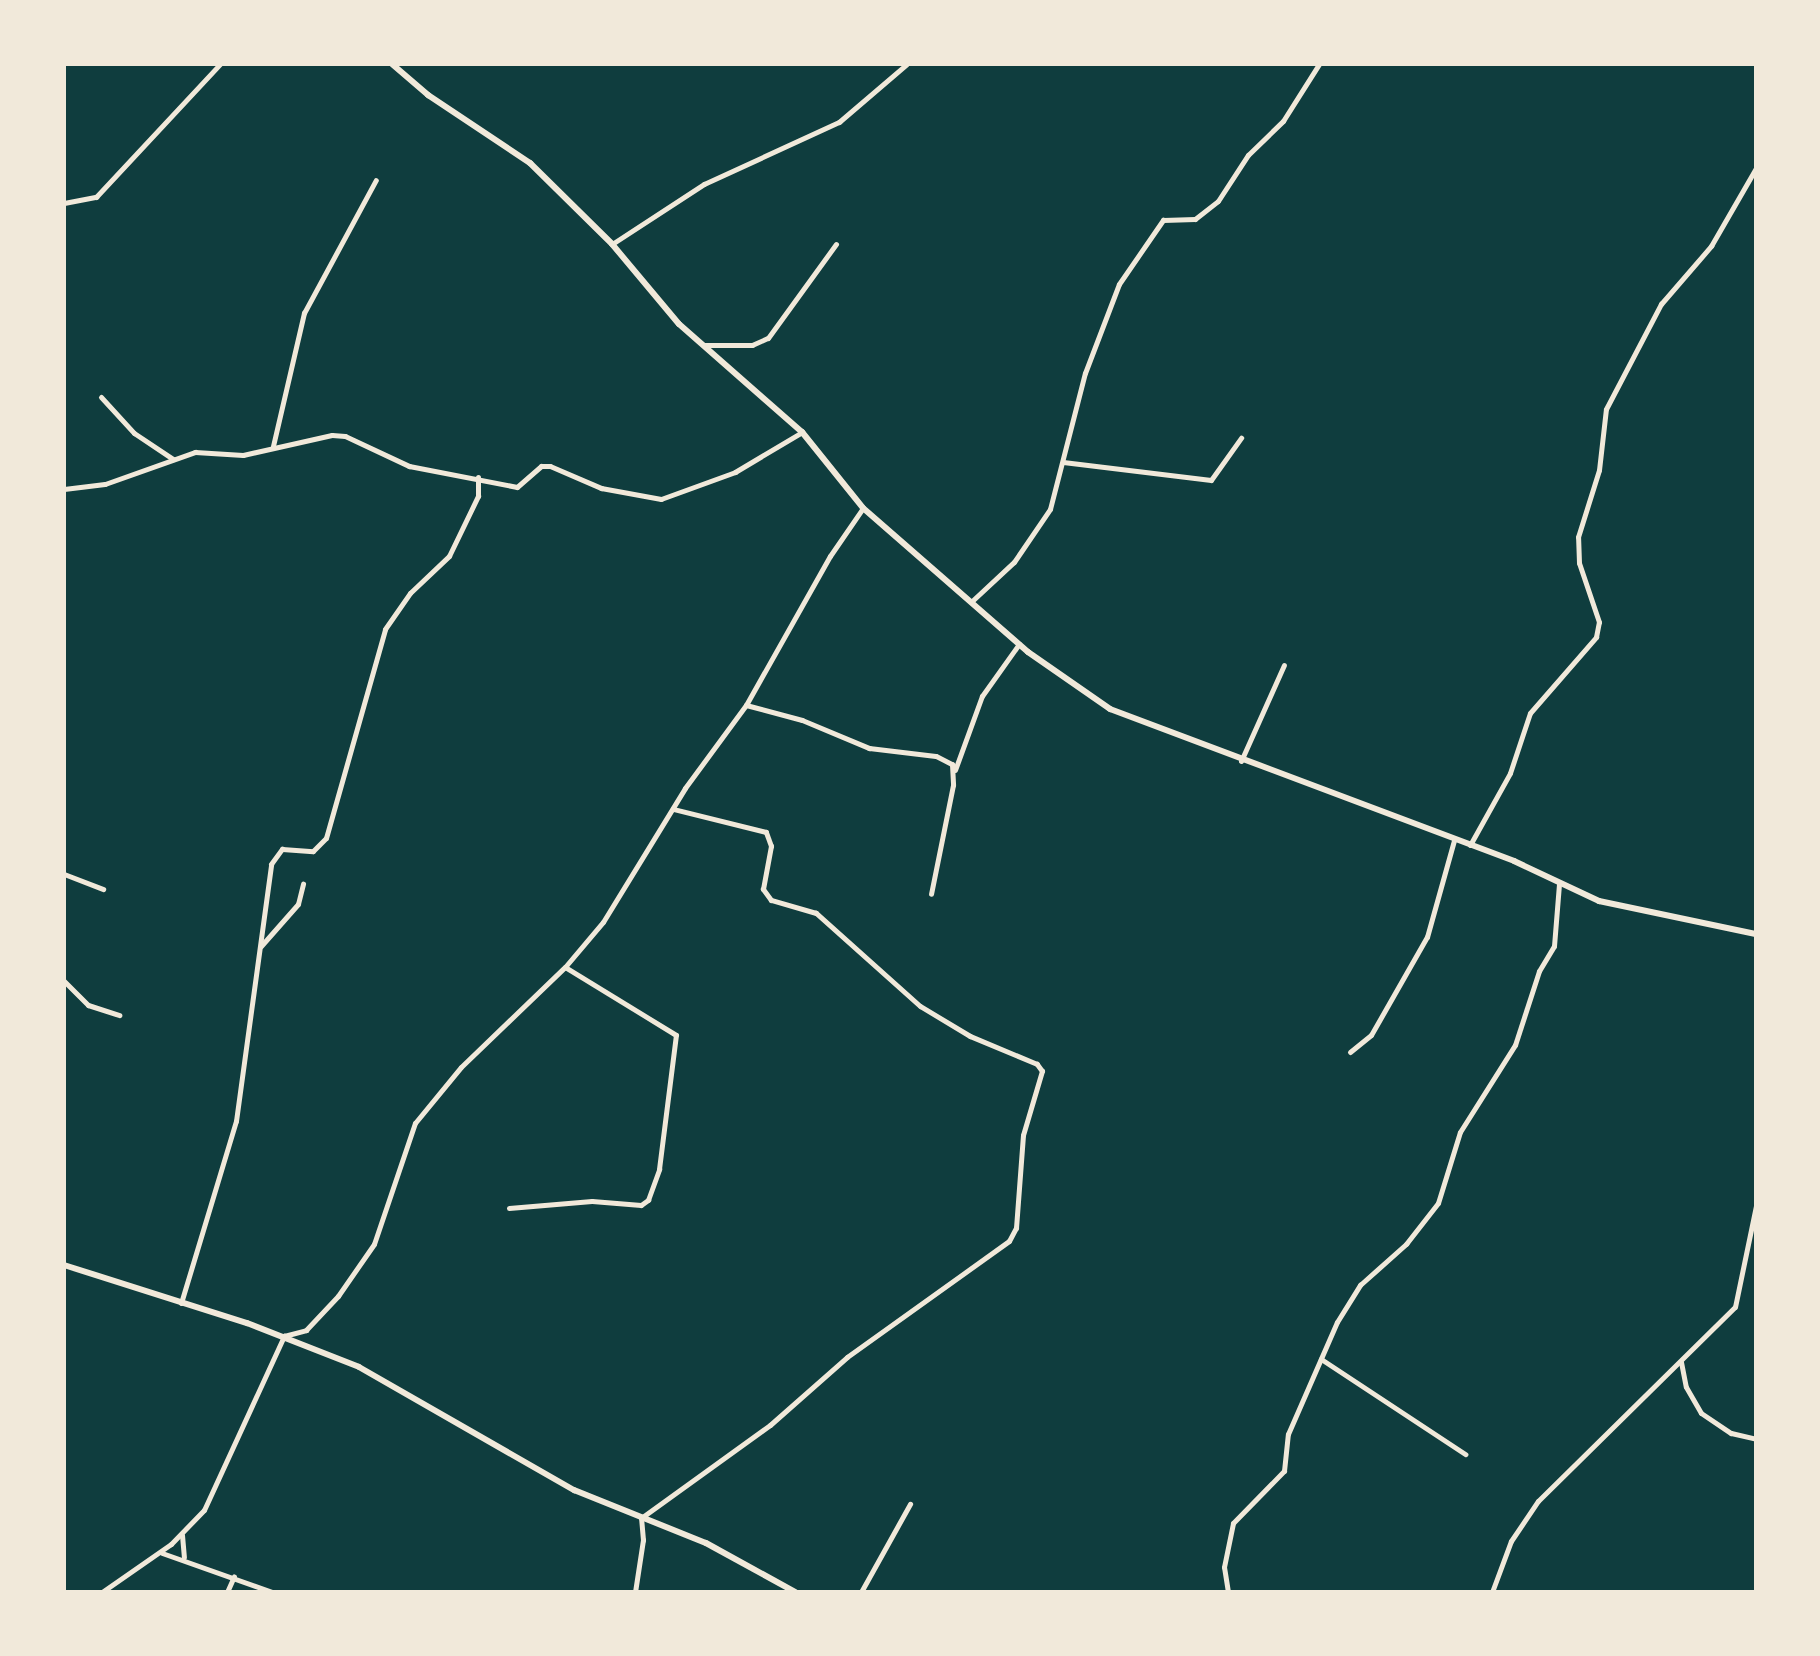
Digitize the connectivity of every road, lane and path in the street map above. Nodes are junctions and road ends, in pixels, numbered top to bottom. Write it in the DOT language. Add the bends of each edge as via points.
graph roads {
  1 [pos="220,64"];
  2 [pos="392,64"];
  3 [pos="907,64"];
  4 [pos="1319,64"];
  5 [pos="1756,168"];
  6 [pos="376,180"];
  7 [pos="64,203"];
  8 [pos="612,244"];
  9 [pos="836,244"];
  10 [pos="704,345"];
  11 [pos="101,397"];
  12 [pos="802,432"];
  13 [pos="1241,438"];
  14 [pos="273,446"];
  15 [pos="174,459"];
  16 [pos="1063,462"];
  17 [pos="478,477"];
  18 [pos="64,489"];
  19 [pos="863,508"];
  20 [pos="972,601"];
  21 [pos="1019,644"];
  22 [pos="1284,665"];
  23 [pos="746,705"];
  24 [pos="1241,761"];
  25 [pos="955,771"];
  26 [pos="673,809"];
  27 [pos="1454,840"];
  28 [pos="1470,845"];
  29 [pos="64,874"];
  30 [pos="303,884"];
  31 [pos="1559,884"];
  32 [pos="103,889"];
  33 [pos="931,894"];
  34 [pos="1756,934"];
  35 [pos="260,947"];
  36 [pos="565,967"];
  37 [pos="64,981"];
  38 [pos="119,1015"];
  39 [pos="1350,1052"];
  40 [pos="1756,1206"];
  41 [pos="509,1208"];
  42 [pos="64,1265"];
  43 [pos="181,1303"];
  44 [pos="284,1336"];
  45 [pos="1321,1359"];
  46 [pos="1680,1361"];
  47 [pos="1756,1439"];
  48 [pos="1465,1454"];
  49 [pos="910,1504"];
  50 [pos="641,1518"];
  51 [pos="182,1535"];
  52 [pos="161,1553"];
  53 [pos="185,1558"];
  54 [pos="234,1576"];
  55 [pos="102,1592"];
  56 [pos="227,1592"];
  57 [pos="272,1592"];
  58 [pos="635,1592"];
  59 [pos="795,1592"];
  60 [pos="861,1592"];
  61 [pos="1228,1592"];
  62 [pos="1492,1592"];
  1 -- 7 [label="street" via="96,197"];
  2 -- 8 [label="street" via="416,87 530,163"];
  3 -- 8 [label="street" via="839,122 704,184"];
  4 -- 16 [label="street" via="1283,121 1248,155 1218,201 1195,219 1163,220 1119,284 1093,347"];
  5 -- 28 [label="street" via="1711,246 1661,304 1606,409 1599,470 1578,537 1579,563 1599,622 1596,637 1530,713 1510,773"];
  6 -- 14 [label="street" via="304,313"];
  8 -- 10 [label="street" via="645,287"];
  9 -- 10 [label="street" via="768,338 752,345"];
  10 -- 12 [label="street"];
  11 -- 15 [label="street" via="134,433"];
  12 -- 17 [label="street" via="735,472 661,499 601,488 550,466 541,466 517,487"];
  12 -- 19 [label="street"];
  13 -- 16 [label="street" via="1211,480"];
  14 -- 15 [label="street" via="231,456 195,452"];
  14 -- 17 [label="street" via="345,436 409,466"];
  15 -- 18 [label="street" via="105,484"];
  16 -- 20 [label="street" via="1038,531 994,585"];
  17 -- 35 [label="street" via="478,496 454,548 385,629 326,838 313,851 282,849 271,864"];
  19 -- 20 [label="street"];
  19 -- 23 [label="street"];
  20 -- 21 [label="street"];
  21 -- 24 [label="street" via="1123,716"];
  21 -- 25 [label="street" via="982,696"];
  22 -- 24 [label="street"];
  23 -- 25 [label="street" via="802,720 869,748 945,759"];
  23 -- 26 [label="street"];
  24 -- 27 [label="street"];
  25 -- 33 [label="street"];
  26 -- 36 [label="street" via="603,922"];
  26 -- 50 [label="street" via="766,832 771,846 763,889 771,900 816,913 920,1006 1042,1071 1020,1154 1016,1228 1004,1248 847,1357 770,1425"];
  27 -- 28 [label="street"];
  27 -- 39 [label="street" via="1427,937 1371,1035"];
  28 -- 31 [label="street"];
  29 -- 32 [label="street"];
  30 -- 35 [label="street" via="298,904"];
  31 -- 34 [label="street" via="1658,916"];
  31 -- 45 [label="street" via="1554,946 1539,971 1515,1045 1460,1132 1438,1203 1406,1244 1360,1285"];
  35 -- 43 [label="street" via="236,1121"];
  36 -- 41 [label="street" via="676,1035 659,1169 648,1200 641,1205 592,1201"];
  36 -- 44 [label="street" via="436,1095 406,1142 374,1244 306,1330"];
  37 -- 38 [label="street" via="95,1009"];
  40 -- 46 [label="street" via="1741,1297"];
  42 -- 43 [label="street"];
  43 -- 44 [label="street"];
  44 -- 50 [label="street" via="394,1385 574,1490"];
  44 -- 51 [label="street" via="213,1493"];
  45 -- 48 [label="street"];
  45 -- 61 [label="street" via="1288,1434 1284,1471 1233,1523 1224,1567"];
  46 -- 47 [label="street" via="1686,1387 1701,1413 1731,1433"];
  46 -- 62 [label="street" via="1538,1501 1511,1541"];
  49 -- 60 [label="street"];
  50 -- 58 [label="street"];
  50 -- 59 [label="street" via="706,1543"];
  51 -- 52 [label="street"];
  51 -- 53 [label="street"];
  52 -- 53 [label="street"];
  52 -- 55 [label="street"];
  53 -- 54 [label="street"];
  54 -- 56 [label="street"];
  54 -- 57 [label="street"];
}
